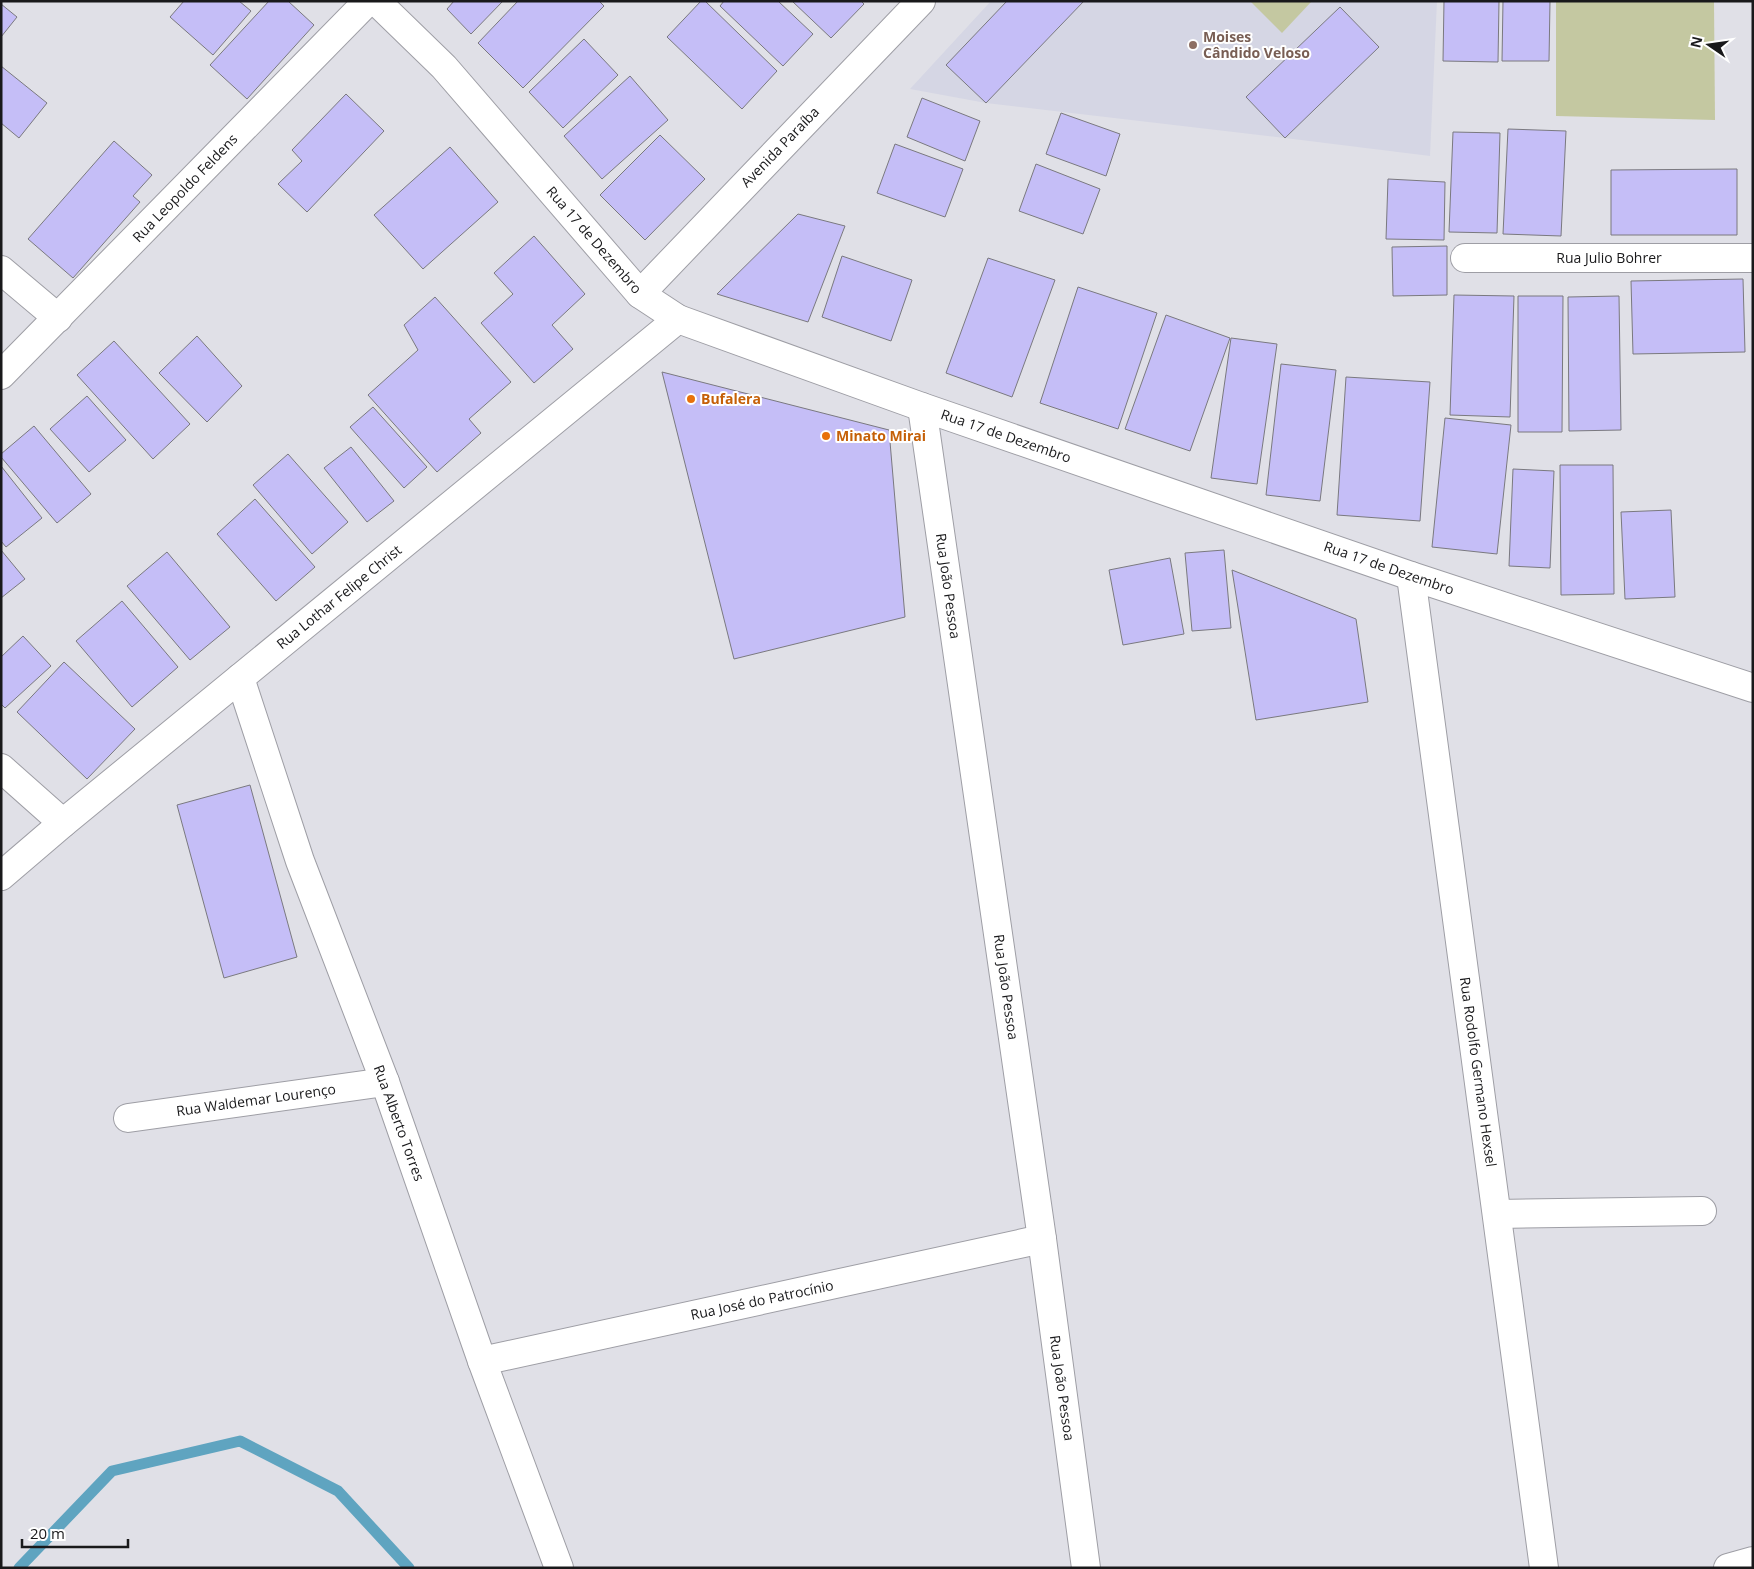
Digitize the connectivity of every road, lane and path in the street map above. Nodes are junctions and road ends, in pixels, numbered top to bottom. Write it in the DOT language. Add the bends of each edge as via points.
graph roads {
  1 [pos="368,1"];
  2 [pos="376,1"];
  3 [pos="921,1"];
  4 [pos="1465,258"];
  5 [pos="1753,258"];
  6 [pos="1,270"];
  7 [pos="640,294"];
  8 [pos="58,318"];
  9 [pos="678,319"];
  10 [pos="1,375"];
  11 [pos="922,407"];
  12 [pos="1411,576"];
  13 [pos="240,678"];
  14 [pos="1753,688"];
  15 [pos="1,768"];
  16 [pos="63,823"];
  17 [pos="1,876"];
  18 [pos="384,1082"];
  19 [pos="128,1118"];
  20 [pos="1702,1211"];
  21 [pos="1497,1214"];
  22 [pos="1042,1239"];
  23 [pos="482,1361"];
  24 [pos="1753,1561"];
  25 [pos="559,1568"];
  26 [pos="1086,1568"];
  27 [pos="1544,1568"];
  28 [pos="1728,1568"];
  1 -- 8 [label="street, Rua Leopoldo Feldens"];
  2 -- 7 [label="street, Rua 17 de Dezembro" via="444,67"];
  3 -- 7 [label="street, Avenida Paraíba"];
  4 -- 5 [label="street, Rua Julio Bohrer"];
  6 -- 8 [label="street"];
  7 -- 9 [label="street, Rua 17 de Dezembro"];
  8 -- 10 [label="street, Rua Leopoldo Feldens"];
  9 -- 11 [label="street, Rua 17 de Dezembro"];
  9 -- 13 [label="street, Rua Lothar Felipe Christ"];
  11 -- 12 [label="street, Rua 17 de Dezembro"];
  11 -- 22 [label="street, Rua João Pessoa"];
  12 -- 14 [label="street, Rua 17 de Dezembro"];
  12 -- 21 [label="street, Rua Rodolfo Germano Hexsel"];
  13 -- 16 [label="street, Rua Lothar Felipe Christ"];
  13 -- 18 [label="street, Rua Alberto Torres" via="300,861"];
  15 -- 16 [label="street"];
  16 -- 17 [label="street, Rua Lothar Felipe Christ"];
  18 -- 19 [label="street, Rua Waldemar Lourenço"];
  18 -- 23 [label="street, Rua Alberto Torres"];
  20 -- 21 [label="street"];
  21 -- 27 [label="street, Rua Rodolfo Germano Hexsel"];
  22 -- 23 [label="street, Rua José do Patrocínio"];
  22 -- 26 [label="street, Rua João Pessoa"];
  23 -- 25 [label="street, Rua Alberto Torres"];
  24 -- 28 [label="street"];
}
